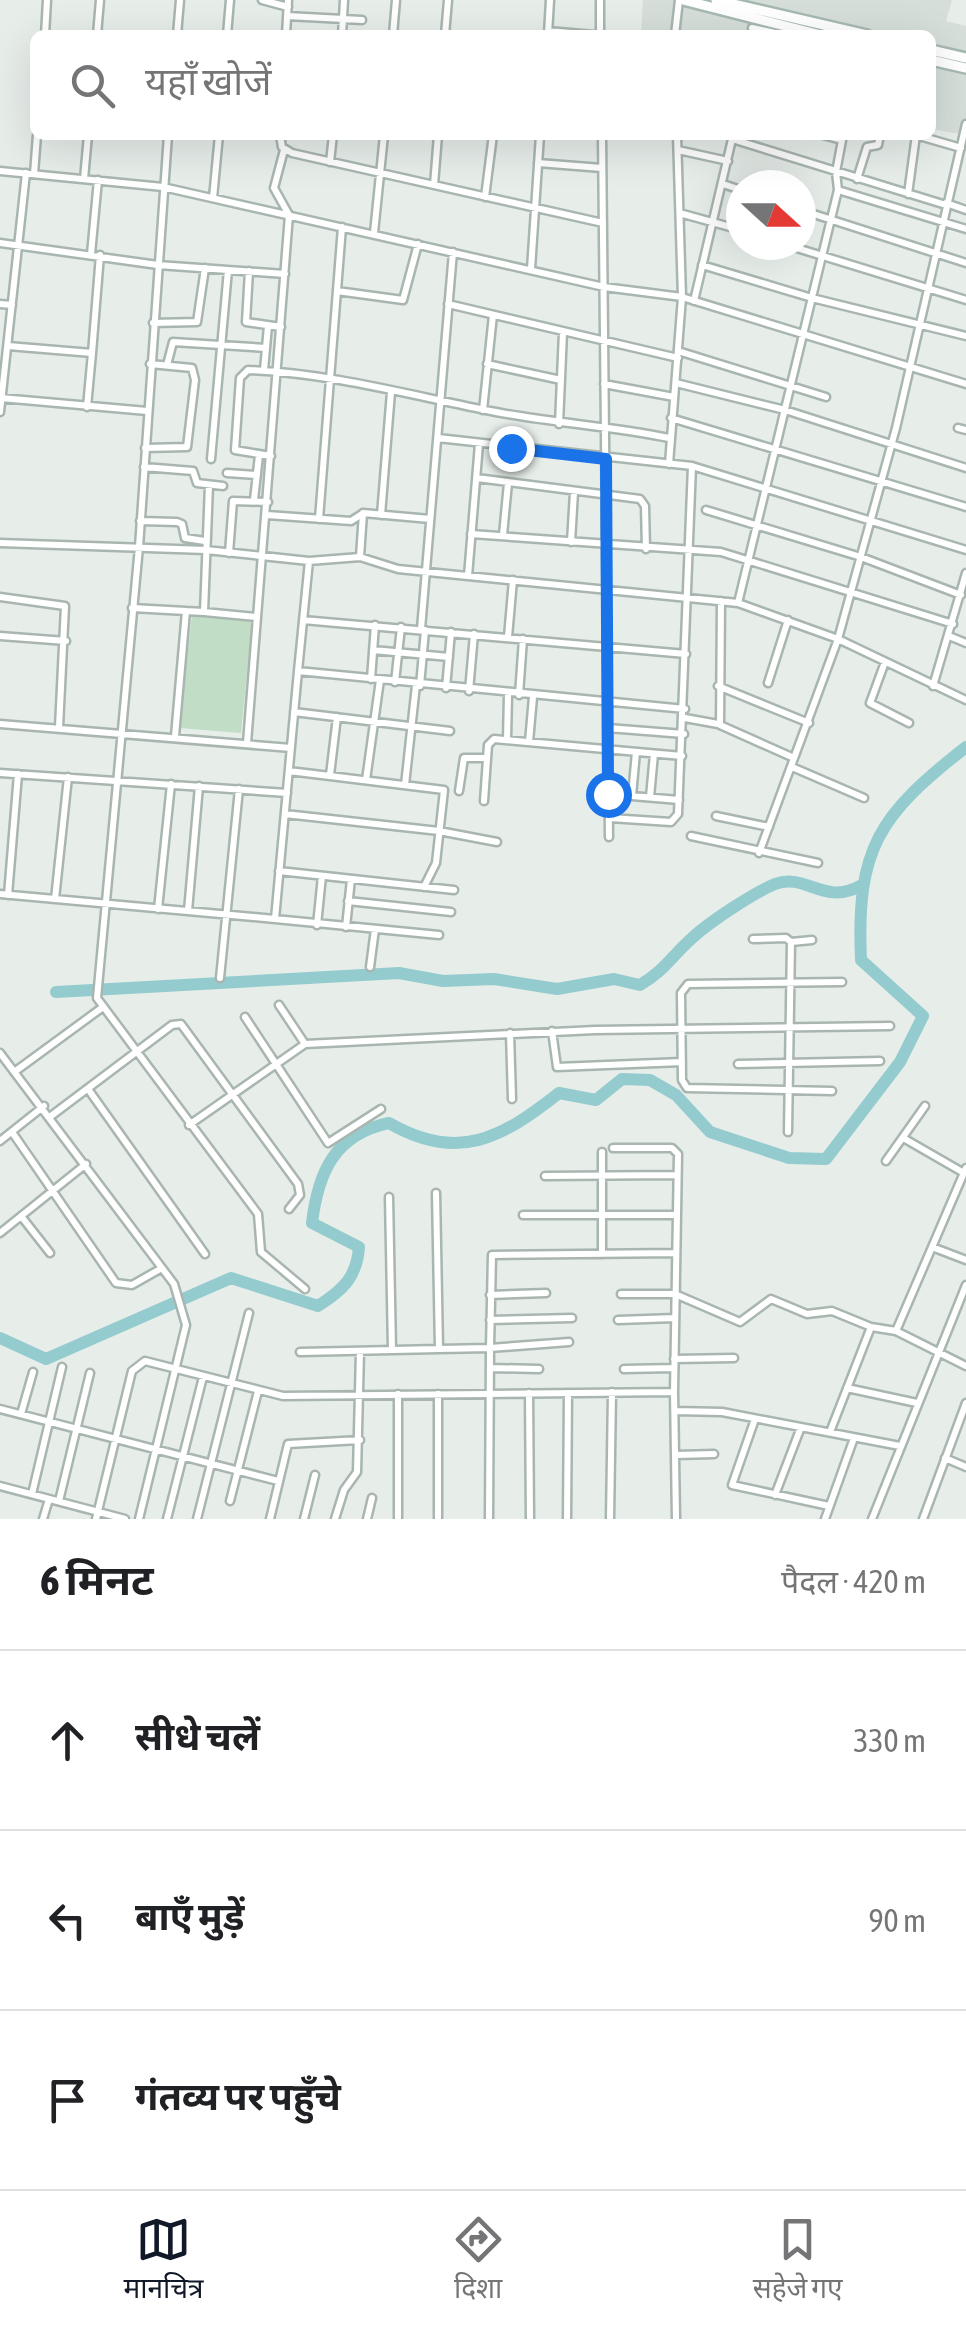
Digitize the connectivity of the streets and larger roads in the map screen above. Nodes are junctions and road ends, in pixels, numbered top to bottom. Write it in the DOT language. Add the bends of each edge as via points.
graph roads {
  1 [pos="47,0"];
  2 [pos="100,0"];
  3 [pos="180,0"];
  4 [pos="230,0"];
  5 [pos="262,0"];
  6 [pos="344,0"];
  7 [pos="396,0"];
  8 [pos="448,0"];
  9 [pos="550,0"];
  10 [pos="600,0"];
  11 [pos="681,0"];
  12 [pos="716,0"];
  13 [pos="288,8"];
  14 [pos="343,18"];
  15 [pos="362,20"];
  16 [pos="752,27"];
  17 [pos="45,30"];
  18 [pos="97,30"];
  19 [pos="177,30"];
  20 [pos="227,30"];
  21 [pos="342,30"];
  22 [pos="393,30"];
  23 [pos="445,30"];
  24 [pos="548,30"];
  25 [pos="597,30"];
  26 [pos="676,30"];
  27 [pos="778,30"];
  28 [pos="845,30"];
  29 [pos="936,51"];
  30 [pos="966,58"];
  31 [pos="936,61"];
  32 [pos="966,68"];
  33 [pos="966,125"];
  34 [pos="36,140"];
  35 [pos="88,140"];
  36 [pos="168,140"];
  37 [pos="219,140"];
  38 [pos="281,140"];
  39 [pos="332,140"];
  40 [pos="383,140"];
  41 [pos="438,140"];
  42 [pos="492,140"];
  43 [pos="540,140"];
  44 [pos="602,140"];
  45 [pos="677,140"];
  46 [pos="732,140"];
  47 [pos="741,140"];
  48 [pos="842,140"];
  49 [pos="879,140"];
  50 [pos="915,140"];
  51 [pos="933,140"];
  52 [pos="960,148"];
  53 [pos="284,150"];
  54 [pos="678,150"];
  55 [pos="728,161"];
  56 [pos="330,162"];
  57 [pos="538,163"];
  58 [pos="954,166"];
  59 [pos="602,168"];
  60 [pos="966,169"];
  61 [pos="0,171"];
  62 [pos="836,172"];
  63 [pos="30,173"];
  64 [pos="380,173"];
  65 [pos="84,179"];
  66 [pos="858,179"];
  67 [pos="98,180"];
  68 [pos="723,184"];
  69 [pos="434,185"];
  70 [pos="726,185"];
  71 [pos="163,187"];
  72 [pos="838,190"];
  73 [pos="908,194"];
  74 [pos="485,197"];
  75 [pos="214,198"];
  76 [pos="946,204"];
  77 [pos="535,208"];
  78 [pos="966,210"];
  79 [pos="683,214"];
  80 [pos="289,215"];
  81 [pos="816,215"];
  82 [pos="831,220"];
  83 [pos="716,221"];
  84 [pos="942,222"];
  85 [pos="603,224"];
  86 [pos="726,225"];
  87 [pos="342,227"];
  88 [pos="966,229"];
  89 [pos="374,234"];
  90 [pos="0,244"];
  91 [pos="418,244"];
  92 [pos="18,245"];
  93 [pos="453,251"];
  94 [pos="95,254"];
  95 [pos="935,254"];
  96 [pos="816,255"];
  97 [pos="822,257"];
  98 [pos="966,263"];
  99 [pos="158,265"];
  100 [pos="702,265"];
  101 [pos="205,268"];
  102 [pos="228,270"];
  103 [pos="531,270"];
  104 [pos="249,272"];
  105 [pos="285,274"];
  106 [pos="604,286"];
  107 [pos="927,288"];
  108 [pos="336,291"];
  109 [pos="682,297"];
  110 [pos="812,298"];
  111 [pos="966,300"];
  112 [pos="694,301"];
  113 [pos="0,304"];
  114 [pos="448,304"];
  115 [pos="12,305"];
  116 [pos="493,315"];
  117 [pos="920,323"];
  118 [pos="153,324"];
  119 [pos="268,326"];
  120 [pos="281,327"];
  121 [pos="563,332"];
  122 [pos="803,336"];
  123 [pos="966,336"];
  124 [pos="604,342"];
  125 [pos="221,345"];
  126 [pos="8,346"];
  127 [pos="266,348"];
  128 [pos="92,353"];
  129 [pos="678,355"];
  130 [pos="150,364"];
  131 [pos="488,364"];
  132 [pos="167,365"];
  133 [pos="909,368"];
  134 [pos="264,370"];
  135 [pos="278,370"];
  136 [pos="330,377"];
  137 [pos="561,380"];
  138 [pos="676,383"];
  139 [pos="604,384"];
  140 [pos="966,384"];
  141 [pos="791,386"];
  142 [pos="390,392"];
  143 [pos="674,397"];
  144 [pos="826,397"];
  145 [pos="1,398"];
  146 [pos="440,400"];
  147 [pos="87,407"];
  148 [pos="483,410"];
  149 [pos="784,410"];
  150 [pos="147,411"];
  151 [pos="0,412"];
  152 [pos="671,418"];
  153 [pos="559,424"];
  154 [pos="604,425"];
  155 [pos="438,438"];
  156 [pos="669,438"];
  157 [pos="479,444"];
  158 [pos="891,444"];
  159 [pos="776,447"];
  160 [pos="145,448"];
  161 [pos="259,454"];
  162 [pos="271,456"];
  163 [pos="210,459"];
  164 [pos="606,459"];
  165 [pos="669,464"];
  166 [pos="692,466"];
  167 [pos="144,468"];
  168 [pos="966,468"];
  169 [pos="227,473"];
  170 [pos="256,476"];
  171 [pos="477,478"];
  172 [pos="881,480"];
  173 [pos="508,484"];
  174 [pos="209,485"];
  175 [pos="223,486"];
  176 [pos="766,488"];
  177 [pos="574,492"];
  178 [pos="605,495"];
  179 [pos="254,500"];
  180 [pos="268,502"];
  181 [pos="966,507"];
  182 [pos="706,510"];
  183 [pos="363,513"];
  184 [pos="267,515"];
  185 [pos="381,515"];
  186 [pos="319,518"];
  187 [pos="430,520"];
  188 [pos="870,520"];
  189 [pos="140,521"];
  190 [pos="757,526"];
  191 [pos="472,534"];
  192 [pos="503,535"];
  193 [pos="571,542"];
  194 [pos="0,543"];
  195 [pos="605,545"];
  196 [pos="139,546"];
  197 [pos="205,546"];
  198 [pos="686,548"];
  199 [pos="646,549"];
  200 [pos="966,550"];
  201 [pos="229,553"];
  202 [pos="263,556"];
  203 [pos="360,557"];
  204 [pos="861,557"];
  205 [pos="749,559"];
  206 [pos="309,561"];
  207 [pos="426,572"];
  208 [pos="966,573"];
  209 [pos="468,576"];
  210 [pos="513,580"];
  211 [pos="605,588"];
  212 [pos="852,590"];
  213 [pos="0,597"];
  214 [pos="688,597"];
  215 [pos="962,597"];
  216 [pos="720,601"];
  217 [pos="738,604"];
  218 [pos="132,608"];
  219 [pos="186,611"];
  220 [pos="204,612"];
  221 [pos="257,617"];
  222 [pos="303,620"];
  223 [pos="788,620"];
  224 [pos="953,624"];
  225 [pos="375,625"];
  226 [pos="401,627"];
  227 [pos="423,629"];
  228 [pos="451,632"];
  229 [pos="474,634"];
  230 [pos="0,636"];
  231 [pos="948,636"];
  232 [pos="508,637"];
  233 [pos="523,638"];
  234 [pos="838,639"];
  235 [pos="66,641"];
  236 [pos="966,643"];
  237 [pos="606,646"];
  238 [pos="372,650"];
  239 [pos="398,652"];
  240 [pos="686,654"];
  241 [pos="423,655"];
  242 [pos="449,657"];
  243 [pos="885,662"];
  244 [pos="298,671"];
  245 [pos="375,680"];
  246 [pos="395,682"];
  247 [pos="768,683"];
  248 [pos="418,685"];
  249 [pos="718,686"];
  250 [pos="933,686"];
  251 [pos="446,688"];
  252 [pos="469,691"];
  253 [pos="508,695"];
  254 [pos="519,696"];
  255 [pos="533,697"];
  256 [pos="966,700"];
  257 [pos="608,704"];
  258 [pos="294,712"];
  259 [pos="685,714"];
  260 [pos="337,717"];
  261 [pos="375,721"];
  262 [pos="909,723"];
  263 [pos="0,724"];
  264 [pos="720,724"];
  265 [pos="809,724"];
  266 [pos="411,725"];
  267 [pos="59,728"];
  268 [pos="608,728"];
  269 [pos="450,730"];
  270 [pos="120,732"];
  271 [pos="684,734"];
  272 [pos="175,736"];
  273 [pos="507,739"];
  274 [pos="530,742"];
  275 [pos="247,744"];
  276 [pos="291,748"];
  277 [pos="608,750"];
  278 [pos="636,752"];
  279 [pos="654,754"];
  280 [pos="682,756"];
  281 [pos="487,758"];
  282 [pos="794,758"];
  283 [pos="791,767"];
  284 [pos="289,771"];
  285 [pos="0,773"];
  286 [pos="18,774"];
  287 [pos="330,775"];
  288 [pos="68,777"];
  289 [pos="116,780"];
  290 [pos="366,780"];
  291 [pos="171,784"];
  292 [pos="405,785"];
  293 [pos="199,786"];
  294 [pos="239,790"];
  295 [pos="459,791"];
  296 [pos="287,793"];
  297 [pos="608,794"];
  298 [pos="632,796"];
  299 [pos="650,797"];
  300 [pos="864,798"];
  301 [pos="484,800"];
  302 [pos="679,800"];
  303 [pos="285,814"];
  304 [pos="716,816"];
  305 [pos="610,818"];
  306 [pos="769,828"];
  307 [pos="440,831"];
  308 [pos="691,836"];
  309 [pos="609,837"];
  310 [pos="498,842"];
  311 [pos="760,853"];
  312 [pos="818,862"];
  313 [pos="280,871"];
  314 [pos="322,876"];
  315 [pos="350,879"];
  316 [pos="424,886"];
  317 [pos="454,890"];
  318 [pos="4,894"];
  319 [pos="55,899"];
  320 [pos="348,900"];
  321 [pos="102,905"];
  322 [pos="158,908"];
  323 [pos="188,911"];
  324 [pos="450,912"];
  325 [pos="226,915"];
  326 [pos="274,919"];
  327 [pos="317,925"];
  328 [pos="346,928"];
  329 [pos="375,929"];
  330 [pos="439,935"];
  331 [pos="753,939"];
  332 [pos="812,940"];
  333 [pos="790,942"];
  334 [pos="370,967"];
  335 [pos="220,978"];
  336 [pos="790,982"];
  337 [pos="842,982"];
  338 [pos="279,1005"];
  339 [pos="103,1007"];
  340 [pos="245,1017"];
  341 [pos="790,1026"];
  342 [pos="890,1026"];
  343 [pos="681,1028"];
  344 [pos="552,1032"];
  345 [pos="510,1033"];
  346 [pos="305,1044"];
  347 [pos="0,1053"];
  348 [pos="138,1054"];
  349 [pos="880,1060"];
  350 [pos="682,1062"];
  351 [pos="789,1062"];
  352 [pos="274,1064"];
  353 [pos="738,1064"];
  354 [pos="17,1070"];
  355 [pos="88,1090"];
  356 [pos="832,1092"];
  357 [pos="788,1093"];
  358 [pos="231,1095"];
  359 [pos="512,1099"];
  360 [pos="44,1106"];
  361 [pos="926,1106"];
  362 [pos="381,1109"];
  363 [pos="52,1116"];
  364 [pos="189,1125"];
  365 [pos="12,1132"];
  366 [pos="788,1132"];
  367 [pos="905,1139"];
  368 [pos="0,1140"];
  369 [pos="613,1148"];
  370 [pos="602,1152"];
  371 [pos="886,1161"];
  372 [pos="86,1164"];
  373 [pos="965,1170"];
  374 [pos="602,1174"];
  375 [pos="677,1175"];
  376 [pos="545,1176"];
  377 [pos="51,1192"];
  378 [pos="436,1193"];
  379 [pos="389,1197"];
  380 [pos="288,1209"];
  381 [pos="602,1214"];
  382 [pos="523,1215"];
  383 [pos="676,1215"];
  384 [pos="21,1216"];
  385 [pos="0,1233"];
  386 [pos="932,1248"];
  387 [pos="50,1254"];
  388 [pos="205,1254"];
  389 [pos="602,1254"];
  390 [pos="676,1254"];
  391 [pos="966,1260"];
  392 [pos="162,1268"];
  393 [pos="966,1285"];
  394 [pos="305,1289"];
  395 [pos="546,1293"];
  396 [pos="621,1294"];
  397 [pos="675,1294"];
  398 [pos="490,1296"];
  399 [pos="249,1314"];
  400 [pos="572,1318"];
  401 [pos="675,1318"];
  402 [pos="490,1320"];
  403 [pos="618,1320"];
  404 [pos="871,1327"];
  405 [pos="896,1331"];
  406 [pos="569,1342"];
  407 [pos="490,1348"];
  408 [pos="438,1349"];
  409 [pos="360,1350"];
  410 [pos="392,1350"];
  411 [pos="938,1351"];
  412 [pos="300,1352"];
  413 [pos="734,1358"];
  414 [pos="674,1363"];
  415 [pos="966,1366"];
  416 [pos="62,1367"];
  417 [pos="490,1368"];
  418 [pos="176,1369"];
  419 [pos="539,1369"];
  420 [pos="624,1369"];
  421 [pos="33,1372"];
  422 [pos="90,1373"];
  423 [pos="204,1377"];
  424 [pos="232,1383"];
  425 [pos="847,1388"];
  426 [pos="258,1390"];
  427 [pos="612,1392"];
  428 [pos="674,1392"];
  429 [pos="529,1393"];
  430 [pos="568,1393"];
  431 [pos="360,1394"];
  432 [pos="398,1394"];
  433 [pos="438,1394"];
  434 [pos="490,1394"];
  435 [pos="917,1404"];
  436 [pos="966,1404"];
  437 [pos="0,1409"];
  438 [pos="674,1410"];
  439 [pos="21,1414"];
  440 [pos="755,1419"];
  441 [pos="49,1422"];
  442 [pos="800,1428"];
  443 [pos="76,1430"];
  444 [pos="830,1432"];
  445 [pos="854,1438"];
  446 [pos="116,1440"];
  447 [pos="360,1440"];
  448 [pos="900,1446"];
  449 [pos="156,1452"];
  450 [pos="714,1454"];
  451 [pos="675,1455"];
  452 [pos="182,1458"];
  453 [pos="945,1458"];
  454 [pos="210,1464"];
  455 [pos="966,1467"];
  456 [pos="237,1471"];
  457 [pos="315,1475"];
  458 [pos="278,1481"];
  459 [pos="0,1486"];
  460 [pos="32,1494"];
  461 [pos="776,1496"];
  462 [pos="372,1498"];
  463 [pos="49,1499"];
  464 [pos="59,1501"];
  465 [pos="230,1501"];
  466 [pos="829,1506"];
  467 [pos="97,1515"];
  468 [pos="42,1519"];
  469 [pos="125,1519"];
  470 [pos="139,1519"];
  471 [pos="167,1519"];
  472 [pos="197,1519"];
  473 [pos="270,1519"];
  474 [pos="304,1519"];
  475 [pos="334,1519"];
  476 [pos="366,1519"];
  477 [pos="398,1519"];
  478 [pos="438,1519"];
  479 [pos="490,1519"];
  480 [pos="530,1519"];
  481 [pos="567,1519"];
  482 [pos="610,1519"];
  483 [pos="676,1519"];
  484 [pos="825,1519"];
  485 [pos="872,1519"];
  486 [pos="923,1519"];
  1 -- 17 [label="street"];
  2 -- 18 [label="street"];
  3 -- 19 [label="street"];
  4 -- 20 [label="street"];
  5 -- 13 [label="street"];
  6 -- 14 [label="street"];
  7 -- 22 [label="street"];
  8 -- 23 [label="street"];
  9 -- 24 [label="street"];
  10 -- 25 [label="street"];
  11 -- 16 [label="street"];
  11 -- 26 [label="street"];
  12 -- 28 [label="street"];
  13 -- 14 [label="street"];
  14 -- 15 [label="street"];
  14 -- 21 [label="street"];
  16 -- 27 [label="street"];
  29 -- 30 [label="street"];
  31 -- 32 [label="street"];
  33 -- 52 [label="street"];
  34 -- 63 [label="street"];
  35 -- 65 [label="street"];
  36 -- 71 [label="street"];
  37 -- 75 [label="street"];
  38 -- 53 [label="street"];
  39 -- 56 [label="street"];
  40 -- 64 [label="street"];
  41 -- 69 [label="street"];
  42 -- 74 [label="street"];
  43 -- 57 [label="street"];
  44 -- 59 [label="street"];
  45 -- 54 [label="street"];
  46 -- 55 [label="street"];
  47 -- 62 [label="street"];
  48 -- 62 [label="street"];
  49 -- 66 [label="street" via="867,148"];
  50 -- 73 [label="street"];
  51 -- 52 [label="street"];
  52 -- 58 [label="street"];
  53 -- 56 [label="street"];
  53 -- 80 [label="street" via="274,188"];
  54 -- 55 [label="street"];
  54 -- 79 [label="street"];
  55 -- 68 [label="street"];
  56 -- 64 [label="street"];
  57 -- 59 [label="street"];
  57 -- 77 [label="street"];
  58 -- 60 [label="street"];
  58 -- 76 [label="street"];
  59 -- 85 [label="street"];
  61 -- 63 [label="street"];
  62 -- 66 [label="street"];
  62 -- 72 [label="street"];
  63 -- 65 [label="street"];
  63 -- 92 [label="street"];
  64 -- 69 [label="street"];
  64 -- 89 [label="street"];
  65 -- 67 [label="street"];
  66 -- 73 [label="street"];
  67 -- 71 [label="street"];
  67 -- 94 [label="street"];
  68 -- 70 [label="street"];
  68 -- 83 [label="street"];
  69 -- 74 [label="street"];
  71 -- 75 [label="street"];
  71 -- 99 [label="street"];
  72 -- 82 [label="street"];
  72 -- 84 [label="street"];
  73 -- 76 [label="street"];
  74 -- 77 [label="street"];
  75 -- 80 [label="street"];
  76 -- 78 [label="street"];
  76 -- 84 [label="street"];
  77 -- 85 [label="street"];
  77 -- 103 [label="street"];
  79 -- 83 [label="street"];
  79 -- 109 [label="street"];
  80 -- 87 [label="street"];
  80 -- 105 [label="street"];
  81 -- 82 [label="street"];
  82 -- 95 [label="street"];
  82 -- 97 [label="street"];
  83 -- 86 [label="street"];
  83 -- 100 [label="street"];
  84 -- 88 [label="street"];
  84 -- 95 [label="street"];
  85 -- 106 [label="street"];
  87 -- 89 [label="street"];
  87 -- 108 [label="street"];
  89 -- 91 [label="street"];
  90 -- 92 [label="street"];
  91 -- 93 [label="street"];
  91 -- 108 [label="street" via="403,300"];
  92 -- 94 [label="street"];
  92 -- 115 [label="street"];
  93 -- 103 [label="street"];
  93 -- 114 [label="street"];
  94 -- 99 [label="street"];
  94 -- 128 [label="street"];
  95 -- 98 [label="street"];
  95 -- 107 [label="street"];
  96 -- 97 [label="street"];
  97 -- 107 [label="street"];
  97 -- 110 [label="street"];
  99 -- 101 [label="street"];
  99 -- 118 [label="street"];
  100 -- 110 [label="street"];
  100 -- 112 [label="street"];
  101 -- 102 [label="street"];
  101 -- 118 [label="street" via="196,322"];
  102 -- 104 [label="street"];
  102 -- 125 [label="street"];
  103 -- 106 [label="street"];
  104 -- 105 [label="street"];
  104 -- 119 [label="street" via="245,319"];
  105 -- 120 [label="street"];
  106 -- 109 [label="street"];
  106 -- 124 [label="street"];
  107 -- 111 [label="street"];
  107 -- 117 [label="street"];
  108 -- 136 [label="street"];
  109 -- 112 [label="street"];
  109 -- 129 [label="street"];
  110 -- 117 [label="street"];
  110 -- 122 [label="street"];
  112 -- 122 [label="street"];
  113 -- 115 [label="street"];
  114 -- 116 [label="street"];
  114 -- 146 [label="street"];
  115 -- 126 [label="street"];
  116 -- 121 [label="street"];
  116 -- 131 [label="street"];
  117 -- 123 [label="street"];
  117 -- 133 [label="street"];
  118 -- 130 [label="street"];
  119 -- 120 [label="street"];
  119 -- 127 [label="street"];
  120 -- 135 [label="street"];
  121 -- 124 [label="street"];
  121 -- 137 [label="street"];
  122 -- 133 [label="street"];
  122 -- 141 [label="street"];
  124 -- 129 [label="street"];
  124 -- 139 [label="street"];
  125 -- 127 [label="street"];
  125 -- 132 [label="street" via="173,342"];
  125 -- 163 [label="street"];
  126 -- 128 [label="street"];
  126 -- 145 [label="street"];
  127 -- 134 [label="street"];
  128 -- 147 [label="street"];
  129 -- 138 [label="street"];
  129 -- 141 [label="street"];
  130 -- 132 [label="street"];
  130 -- 150 [label="street"];
  131 -- 137 [label="street"];
  131 -- 148 [label="street"];
  132 -- 160 [label="street" via="194,372 189,442 178,450"];
  133 -- 140 [label="street"];
  133 -- 158 [label="street"];
  134 -- 135 [label="street"];
  134 -- 161 [label="street" via="241,374 235,446"];
  135 -- 136 [label="street"];
  135 -- 162 [label="street"];
  136 -- 142 [label="street"];
  136 -- 186 [label="street"];
  137 -- 153 [label="street"];
  138 -- 143 [label="street"];
  138 -- 149 [label="street"];
  139 -- 143 [label="street"];
  139 -- 154 [label="street"];
  141 -- 144 [label="street"];
  141 -- 149 [label="street"];
  142 -- 146 [label="street"];
  142 -- 185 [label="street"];
  143 -- 152 [label="street"];
  145 -- 147 [label="street"];
  145 -- 151 [label="street"];
  146 -- 148 [label="street"];
  146 -- 155 [label="street"];
  147 -- 150 [label="street"];
  148 -- 153 [label="street"];
  149 -- 158 [label="street"];
  149 -- 159 [label="street"];
  150 -- 160 [label="street"];
  152 -- 156 [label="street"];
  152 -- 159 [label="street"];
  153 -- 154 [label="street"];
  154 -- 156 [label="street"];
  154 -- 164 [label="street"];
  155 -- 157 [label="street"];
  155 -- 187 [label="street"];
  156 -- 165 [label="street"];
  157 -- 164 [label="street"];
  157 -- 171 [label="street"];
  158 -- 168 [label="street"];
  158 -- 172 [label="street"];
  159 -- 172 [label="street"];
  159 -- 176 [label="street"];
  160 -- 167 [label="street"];
  161 -- 162 [label="street"];
  161 -- 170 [label="street"];
  162 -- 180 [label="street"];
  164 -- 165 [label="street"];
  164 -- 178 [label="street"];
  165 -- 166 [label="street"];
  166 -- 176 [label="street"];
  166 -- 198 [label="street"];
  167 -- 174 [label="street" via="193,471 196,483"];
  167 -- 189 [label="street"];
  169 -- 170 [label="street"];
  170 -- 179 [label="street"];
  171 -- 173 [label="street"];
  171 -- 191 [label="street"];
  172 -- 181 [label="street"];
  172 -- 188 [label="street"];
  173 -- 177 [label="street"];
  173 -- 192 [label="street"];
  174 -- 175 [label="street"];
  174 -- 197 [label="street"];
  176 -- 188 [label="street"];
  176 -- 190 [label="street"];
  177 -- 178 [label="street"];
  177 -- 193 [label="street"];
  178 -- 195 [label="street"];
  178 -- 199 [label="street" via="644,502"];
  179 -- 180 [label="street"];
  179 -- 201 [label="street" via="232,501"];
  180 -- 184 [label="street"];
  182 -- 190 [label="street"];
  183 -- 185 [label="street"];
  183 -- 186 [label="street" via="350,521"];
  183 -- 203 [label="street"];
  184 -- 186 [label="street"];
  184 -- 202 [label="street"];
  185 -- 187 [label="street"];
  187 -- 207 [label="street"];
  188 -- 200 [label="street"];
  188 -- 204 [label="street"];
  189 -- 196 [label="street"];
  189 -- 197 [label="street" via="180,522 185,538"];
  190 -- 204 [label="street"];
  190 -- 205 [label="street"];
  191 -- 192 [label="street"];
  191 -- 209 [label="street"];
  192 -- 193 [label="street"];
  193 -- 195 [label="street"];
  194 -- 196 [label="street"];
  195 -- 199 [label="street"];
  195 -- 211 [label="street"];
  196 -- 197 [label="street"];
  196 -- 218 [label="street"];
  197 -- 201 [label="street"];
  197 -- 220 [label="street"];
  198 -- 199 [label="street"];
  198 -- 205 [label="street"];
  198 -- 214 [label="street"];
  201 -- 202 [label="street"];
  202 -- 206 [label="street"];
  202 -- 221 [label="street"];
  203 -- 206 [label="street"];
  203 -- 207 [label="street"];
  204 -- 212 [label="street"];
  204 -- 215 [label="street"];
  205 -- 212 [label="street"];
  205 -- 217 [label="street"];
  206 -- 222 [label="street"];
  207 -- 209 [label="street"];
  207 -- 227 [label="street"];
  208 -- 215 [label="street"];
  209 -- 210 [label="street"];
  210 -- 211 [label="street"];
  210 -- 232 [label="street"];
  211 -- 214 [label="street"];
  211 -- 237 [label="street"];
  212 -- 224 [label="street"];
  212 -- 234 [label="street"];
  213 -- 235 [label="street" via="65,606"];
  214 -- 216 [label="street"];
  214 -- 240 [label="street"];
  215 -- 224 [label="street"];
  216 -- 217 [label="street"];
  216 -- 249 [label="street"];
  217 -- 223 [label="street"];
  218 -- 219 [label="street"];
  218 -- 270 [label="street"];
  219 -- 220 [label="street"];
  219 -- 272 [label="street"];
  220 -- 221 [label="street"];
  221 -- 275 [label="street"];
  222 -- 225 [label="street"];
  222 -- 244 [label="street"];
  223 -- 234 [label="street"];
  223 -- 247 [label="street"];
  224 -- 231 [label="street"];
  225 -- 226 [label="street"];
  225 -- 238 [label="street"];
  226 -- 227 [label="street"];
  226 -- 239 [label="street"];
  227 -- 228 [label="street"];
  227 -- 241 [label="street"];
  228 -- 229 [label="street"];
  228 -- 242 [label="street"];
  229 -- 232 [label="street"];
  229 -- 252 [label="street"];
  230 -- 235 [label="street"];
  231 -- 236 [label="street"];
  231 -- 250 [label="street"];
  232 -- 233 [label="street"];
  233 -- 237 [label="street"];
  233 -- 254 [label="street"];
  234 -- 243 [label="street"];
  234 -- 265 [label="street"];
  235 -- 267 [label="street"];
  237 -- 240 [label="street"];
  237 -- 257 [label="street"];
  238 -- 239 [label="street"];
  238 -- 245 [label="street"];
  239 -- 241 [label="street"];
  239 -- 246 [label="street"];
  240 -- 259 [label="street"];
  241 -- 242 [label="street"];
  241 -- 248 [label="street"];
  242 -- 251 [label="street"];
  243 -- 250 [label="street"];
  243 -- 262 [label="street" via="870,702"];
  244 -- 245 [label="street"];
  244 -- 258 [label="street"];
  245 -- 246 [label="street"];
  245 -- 261 [label="street"];
  246 -- 248 [label="street"];
  248 -- 251 [label="street"];
  248 -- 266 [label="street"];
  249 -- 264 [label="street"];
  249 -- 265 [label="street"];
  250 -- 256 [label="street"];
  251 -- 252 [label="street"];
  252 -- 253 [label="street"];
  253 -- 254 [label="street"];
  253 -- 273 [label="street"];
  254 -- 255 [label="street"];
  255 -- 257 [label="street"];
  255 -- 274 [label="street"];
  257 -- 259 [label="street"];
  257 -- 268 [label="street"];
  258 -- 260 [label="street"];
  258 -- 276 [label="street"];
  259 -- 264 [label="street"];
  259 -- 271 [label="street"];
  260 -- 261 [label="street"];
  260 -- 287 [label="street"];
  261 -- 266 [label="street"];
  261 -- 290 [label="street"];
  263 -- 267 [label="street"];
  264 -- 282 [label="street"];
  265 -- 282 [label="street"];
  266 -- 269 [label="street"];
  266 -- 292 [label="street"];
  267 -- 270 [label="street"];
  268 -- 271 [label="street"];
  268 -- 277 [label="street"];
  270 -- 272 [label="street"];
  270 -- 289 [label="street"];
  271 -- 280 [label="street"];
  272 -- 275 [label="street"];
  273 -- 274 [label="street"];
  273 -- 281 [label="street" via="490,740"];
  274 -- 277 [label="street"];
  275 -- 276 [label="street"];
  276 -- 284 [label="street"];
  277 -- 278 [label="street"];
  277 -- 297 [label="street"];
  278 -- 279 [label="street"];
  278 -- 298 [label="street"];
  279 -- 280 [label="street"];
  279 -- 299 [label="street"];
  280 -- 302 [label="street"];
  281 -- 295 [label="street" via="464,758"];
  281 -- 301 [label="street"];
  282 -- 283 [label="street"];
  283 -- 300 [label="street"];
  283 -- 306 [label="street"];
  284 -- 287 [label="street"];
  284 -- 296 [label="street"];
  285 -- 286 [label="street"];
  286 -- 288 [label="street"];
  286 -- 318 [label="street"];
  287 -- 290 [label="street"];
  288 -- 289 [label="street"];
  288 -- 319 [label="street"];
  289 -- 291 [label="street"];
  289 -- 321 [label="street"];
  290 -- 292 [label="street"];
  291 -- 293 [label="street"];
  291 -- 322 [label="street"];
  292 -- 307 [label="street" via="444,790"];
  293 -- 294 [label="street"];
  293 -- 323 [label="street"];
  294 -- 296 [label="street"];
  294 -- 325 [label="street"];
  296 -- 303 [label="street"];
  297 -- 298 [label="street"];
  297 -- 305 [label="street"];
  298 -- 299 [label="street"];
  299 -- 302 [label="street"];
  302 -- 305 [label="street" via="672,822"];
  303 -- 307 [label="street"];
  303 -- 313 [label="street"];
  304 -- 306 [label="street"];
  305 -- 309 [label="street"];
  306 -- 311 [label="street"];
  307 -- 310 [label="street"];
  307 -- 316 [label="street" via="436,863"];
  308 -- 311 [label="street"];
  311 -- 312 [label="street"];
  313 -- 314 [label="street"];
  313 -- 326 [label="street"];
  314 -- 315 [label="street"];
  314 -- 327 [label="street"];
  315 -- 316 [label="street"];
  315 -- 320 [label="street"];
  316 -- 317 [label="street"];
  318 -- 319 [label="street"];
  319 -- 321 [label="street"];
  320 -- 324 [label="street"];
  320 -- 328 [label="street"];
  321 -- 322 [label="street"];
  321 -- 339 [label="street" via="96,988"];
  322 -- 323 [label="street"];
  323 -- 325 [label="street"];
  325 -- 326 [label="street"];
  325 -- 335 [label="street"];
  326 -- 327 [label="street"];
  327 -- 328 [label="street"];
  328 -- 329 [label="street"];
  329 -- 330 [label="street"];
  329 -- 334 [label="street"];
  331 -- 333 [label="street"];
  332 -- 333 [label="street"];
  333 -- 336 [label="street"];
  336 -- 337 [label="street"];
  336 -- 341 [label="street"];
  336 -- 343 [label="street" via="684,984"];
  338 -- 346 [label="street"];
  339 -- 348 [label="street"];
  339 -- 354 [label="street"];
  340 -- 352 [label="street"];
  341 -- 342 [label="street"];
  341 -- 343 [label="street"];
  341 -- 351 [label="street"];
  343 -- 344 [label="street"];
  343 -- 350 [label="street"];
  344 -- 345 [label="street"];
  344 -- 350 [label="street" via="556,1066"];
  345 -- 346 [label="street"];
  345 -- 359 [label="street"];
  346 -- 352 [label="street"];
  347 -- 354 [label="street"];
  348 -- 355 [label="street"];
  348 -- 358 [label="street" via="181,1024"];
  348 -- 364 [label="street"];
  349 -- 351 [label="street"];
  350 -- 357 [label="street" via="687,1088"];
  351 -- 353 [label="street"];
  351 -- 357 [label="street"];
  352 -- 358 [label="street"];
  352 -- 362 [label="street" via="328,1143"];
  354 -- 360 [label="street"];
  355 -- 363 [label="street"];
  355 -- 388 [label="street"];
  356 -- 357 [label="street"];
  357 -- 366 [label="street"];
  358 -- 364 [label="street"];
  358 -- 380 [label="street" via="300,1188"];
  360 -- 363 [label="street"];
  360 -- 365 [label="street"];
  361 -- 367 [label="street"];
  363 -- 372 [label="street"];
  364 -- 394 [label="street" via="258,1214 261,1252"];
  365 -- 368 [label="street"];
  365 -- 377 [label="street"];
  367 -- 371 [label="street"];
  367 -- 373 [label="street"];
  369 -- 375 [label="street" via="676,1149"];
  370 -- 374 [label="street"];
  372 -- 377 [label="street"];
  372 -- 392 [label="street"];
  373 -- 386 [label="street"];
  374 -- 375 [label="street"];
  374 -- 376 [label="street"];
  374 -- 381 [label="street"];
  375 -- 383 [label="street"];
  377 -- 384 [label="street"];
  377 -- 392 [label="street" via="116,1283 132,1285"];
  378 -- 408 [label="street"];
  379 -- 410 [label="street"];
  381 -- 382 [label="street"];
  381 -- 383 [label="street"];
  381 -- 389 [label="street"];
  383 -- 390 [label="street"];
  384 -- 385 [label="street"];
  384 -- 387 [label="street"];
  386 -- 391 [label="street"];
  386 -- 405 [label="street"];
  389 -- 390 [label="street"];
  389 -- 398 [label="street" via="494,1255"];
  390 -- 397 [label="street"];
  392 -- 418 [label="street" via="178,1292 186,1324"];
  393 -- 411 [label="street"];
  395 -- 398 [label="street"];
  396 -- 397 [label="street"];
  397 -- 401 [label="street"];
  397 -- 404 [label="street" via="740,1322 771,1299"];
  398 -- 402 [label="street"];
  399 -- 424 [label="street"];
  400 -- 402 [label="street"];
  401 -- 403 [label="street"];
  401 -- 414 [label="street"];
  402 -- 407 [label="street"];
  404 -- 405 [label="street"];
  404 -- 425 [label="street"];
  405 -- 411 [label="street"];
  406 -- 407 [label="street"];
  407 -- 408 [label="street"];
  407 -- 417 [label="street"];
  408 -- 410 [label="street"];
  409 -- 410 [label="street"];
  409 -- 412 [label="street"];
  409 -- 431 [label="street"];
  411 -- 415 [label="street"];
  411 -- 435 [label="street"];
  413 -- 414 [label="street"];
  414 -- 420 [label="street"];
  414 -- 428 [label="street"];
  416 -- 441 [label="street"];
  417 -- 419 [label="street"];
  417 -- 434 [label="street"];
  418 -- 423 [label="street"];
  418 -- 446 [label="street" via="136,1365"];
  418 -- 449 [label="street"];
  421 -- 439 [label="street"];
  422 -- 443 [label="street"];
  423 -- 424 [label="street"];
  423 -- 452 [label="street"];
  424 -- 426 [label="street"];
  424 -- 454 [label="street"];
  425 -- 435 [label="street"];
  425 -- 444 [label="street"];
  426 -- 431 [label="street" via="283,1396"];
  426 -- 456 [label="street"];
  427 -- 428 [label="street"];
  427 -- 430 [label="street"];
  427 -- 482 [label="street"];
  428 -- 438 [label="street"];
  429 -- 430 [label="street"];
  429 -- 434 [label="street"];
  429 -- 480 [label="street"];
  430 -- 481 [label="street"];
  431 -- 432 [label="street"];
  431 -- 447 [label="street"];
  432 -- 433 [label="street"];
  432 -- 477 [label="street"];
  433 -- 434 [label="street"];
  433 -- 478 [label="street"];
  434 -- 479 [label="street"];
  435 -- 448 [label="street"];
  436 -- 453 [label="street"];
  437 -- 439 [label="street"];
  438 -- 440 [label="street"];
  438 -- 451 [label="street"];
  439 -- 441 [label="street"];
  440 -- 442 [label="street"];
  440 -- 461 [label="street" via="732,1484"];
  441 -- 443 [label="street"];
  441 -- 460 [label="street"];
  442 -- 444 [label="street"];
  442 -- 461 [label="street"];
  443 -- 446 [label="street"];
  443 -- 464 [label="street"];
  444 -- 445 [label="street"];
  445 -- 448 [label="street"];
  445 -- 466 [label="street"];
  446 -- 449 [label="street"];
  446 -- 467 [label="street"];
  447 -- 458 [label="street" via="288,1444"];
  447 -- 475 [label="street" via="356,1476"];
  448 -- 485 [label="street"];
  449 -- 452 [label="street"];
  449 -- 470 [label="street"];
  450 -- 451 [label="street"];
  451 -- 483 [label="street"];
  452 -- 454 [label="street"];
  452 -- 471 [label="street"];
  453 -- 455 [label="street"];
  453 -- 486 [label="street"];
  454 -- 456 [label="street"];
  454 -- 472 [label="street"];
  456 -- 458 [label="street"];
  456 -- 465 [label="street"];
  457 -- 474 [label="street"];
  458 -- 473 [label="street"];
  459 -- 460 [label="street"];
  460 -- 463 [label="street"];
  461 -- 466 [label="street"];
  462 -- 476 [label="street"];
  463 -- 464 [label="street"];
  463 -- 468 [label="street"];
  464 -- 467 [label="street"];
  466 -- 484 [label="street"];
  467 -- 469 [label="street"];
}
